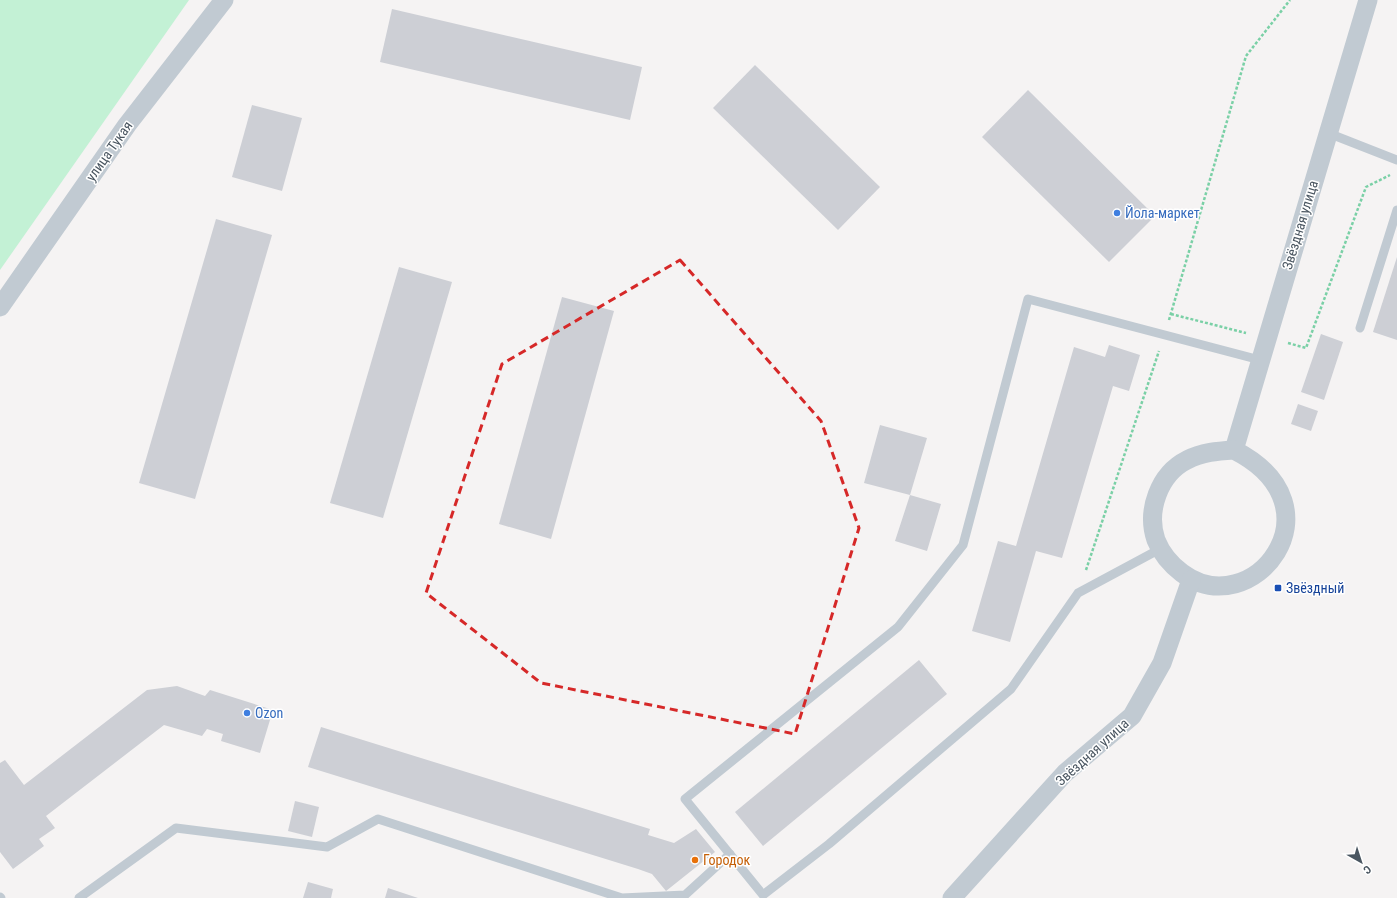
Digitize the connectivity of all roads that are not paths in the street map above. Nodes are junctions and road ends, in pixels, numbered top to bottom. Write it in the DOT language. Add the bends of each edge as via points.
graph roads {
  1 [pos="224,0"];
  2 [pos="1368,0"];
  3 [pos="1328,133"];
  4 [pos="1397,160"];
  5 [pos="1397,210"];
  6 [pos="0,307"];
  7 [pos="1360,328"];
  8 [pos="1260,360"];
  9 [pos="1234,450"];
  10 [pos="1160,549"];
  11 [pos="1191,580"];
  12 [pos="730,854"];
  13 [pos="79,898"];
  14 [pos="952,898"];
  1 -- 6 [label="street, улица Тукая" via="127,125"];
  2 -- 3 [label="street, Звёздная улица"];
  3 -- 4 [label="lane"];
  3 -- 8 [label="street, Звёздная улица"];
  5 -- 7 [label="lane"];
  8 -- 9 [label="street, Звёздная улица"];
  8 -- 12 [label="lane" via="1028,299 963,545 898,627 685,799"];
  9 -- 10 [label="street" via="1203,453 1175,468 1165,479 1157,493 1153,511 1154,533"];
  9 -- 11 [label="street" via="1268,472 1279,488 1286,508 1286,530 1279,550 1263,570 1243,581 1226,585 1207,585"];
  10 -- 11 [label="street" via="1170,564"];
  10 -- 12 [label="lane" via="1078,593 1012,689 830,844 763,895"];
  11 -- 14 [label="street, Звёздная улица" via="1162,663 1132,716 1065,773"];
  12 -- 13 [label="lane" via="685,895 622,898 378,819 327,847 176,828"];
}
